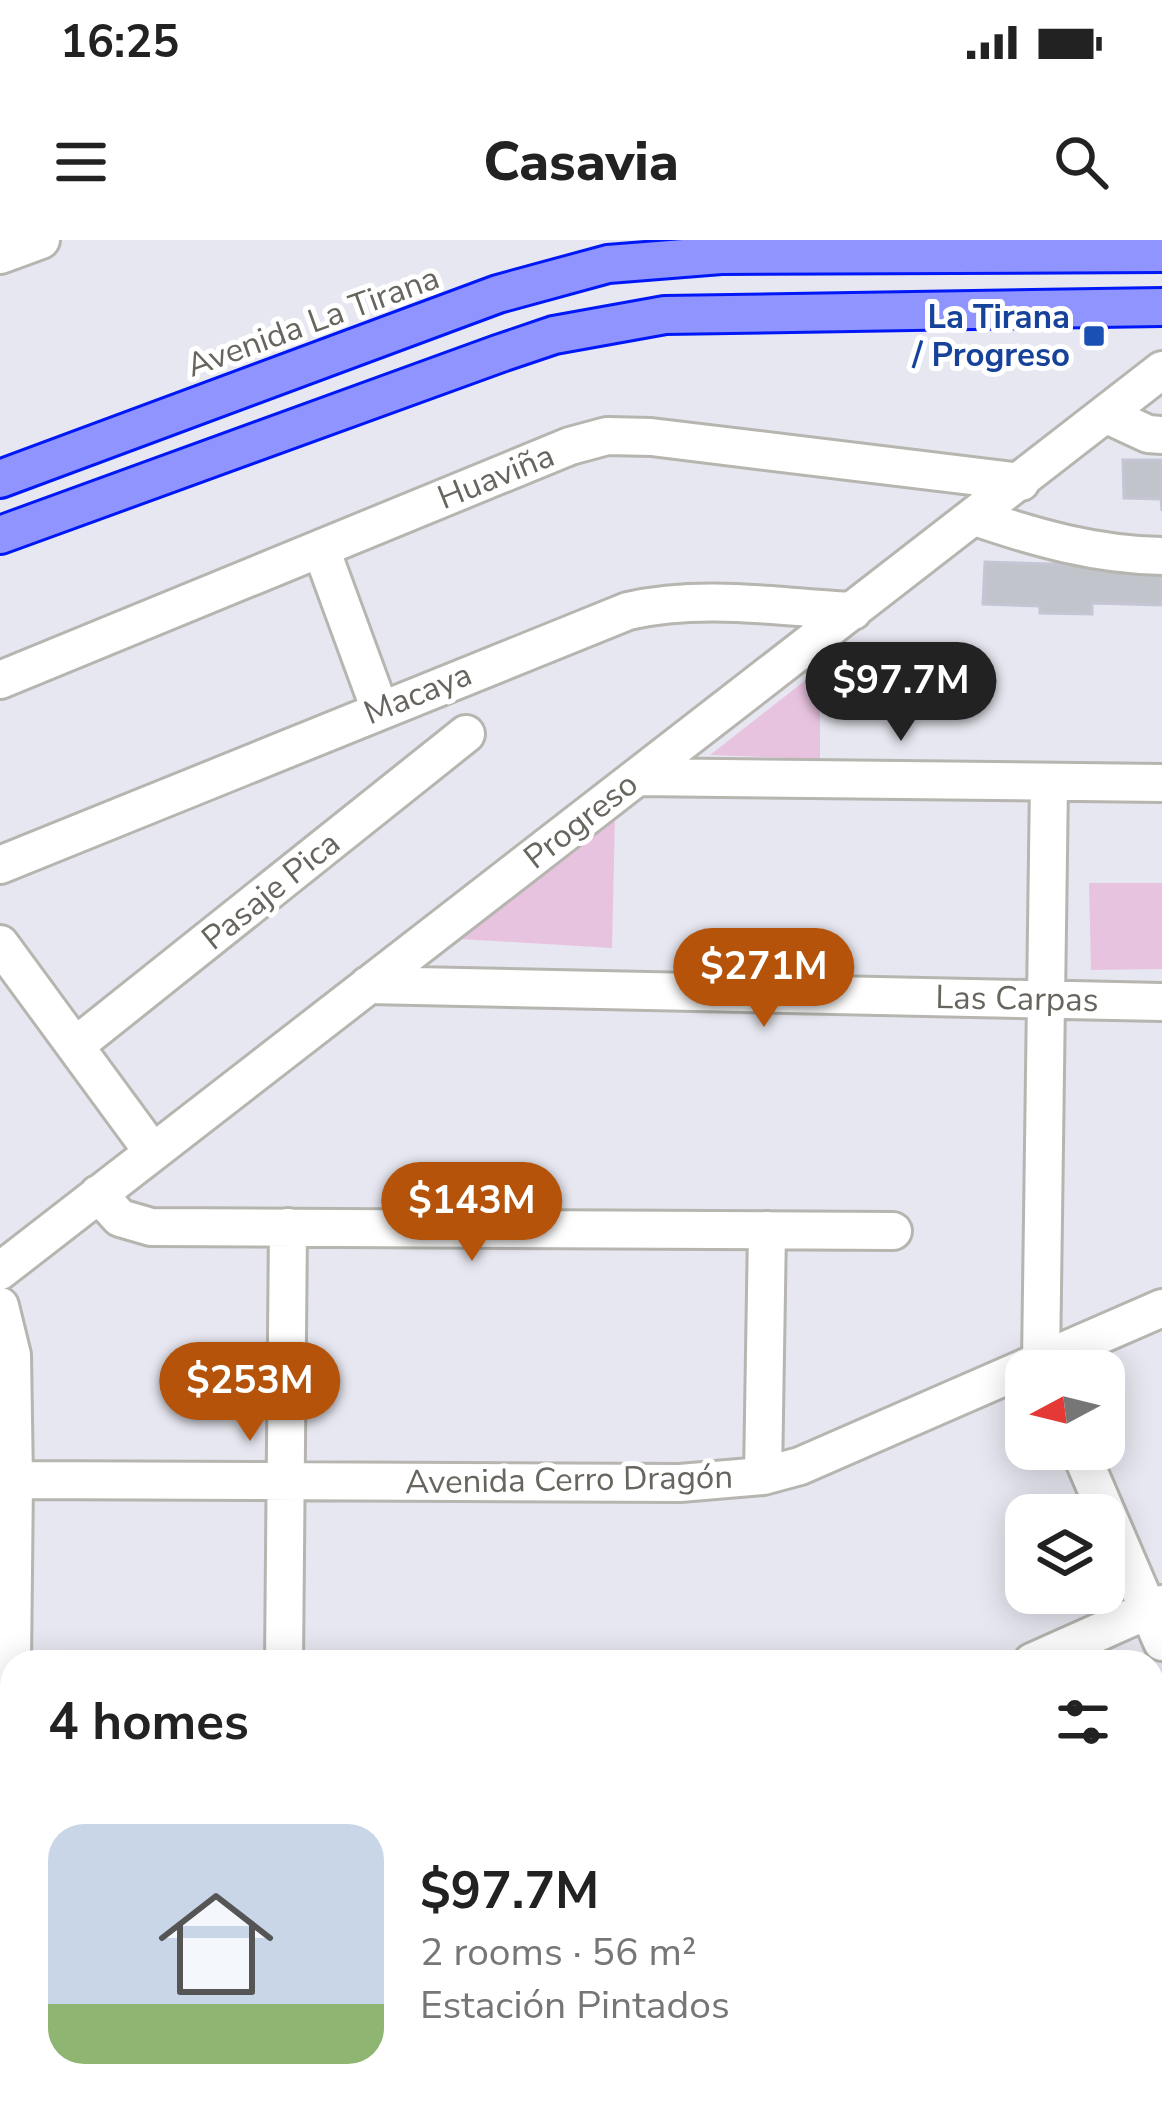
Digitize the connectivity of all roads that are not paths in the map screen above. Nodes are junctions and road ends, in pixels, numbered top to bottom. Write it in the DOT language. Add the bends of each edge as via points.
graph roads {
  1 [pos="41,240"];
  2 [pos="1162,253"];
  3 [pos="0,255"];
  4 [pos="1162,307"];
  5 [pos="1162,370"];
  6 [pos="1107,415"];
  7 [pos="1162,434"];
  8 [pos="0,479"];
  9 [pos="1021,482"];
  10 [pos="975,517"];
  11 [pos="0,536"];
  12 [pos="321,549"];
  13 [pos="1162,556"];
  14 [pos="853,611"];
  15 [pos="0,680"];
  16 [pos="380,710"];
  17 [pos="466,734"];
  18 [pos="638,777"];
  19 [pos="1049,782"];
  20 [pos="1162,783"];
  21 [pos="0,865"];
  22 [pos="0,944"];
  23 [pos="368,985"];
  24 [pos="1046,1000"];
  25 [pos="1162,1002"];
  26 [pos="75,1046"];
  27 [pos="152,1151"];
  28 [pos="98,1194"];
  29 [pos="288,1227"];
  30 [pos="767,1230"];
  31 [pos="893,1231"];
  32 [pos="0,1271"];
  33 [pos="0,1306"];
  34 [pos="1162,1308"];
  35 [pos="1043,1350"];
  36 [pos="1076,1350"];
  37 [pos="1005,1382"];
  38 [pos="1089,1470"];
  39 [pos="763,1476"];
  40 [pos="14,1480"];
  41 [pos="286,1482"];
  42 [pos="1157,1618"];
  43 [pos="1096,1649"];
  44 [pos="12,1650"];
  45 [pos="284,1650"];
  1 -- 3 [label="street"];
  2 -- 8 [label="highway, Avenida La Tirana" via="721,255 608,264 498,294"];
  4 -- 11 [label="highway" via="719,312 612,322 498,354"];
  5 -- 6 [label="street, Progreso"];
  6 -- 7 [label="street"];
  6 -- 9 [label="street, Progreso"];
  9 -- 10 [label="street, Progreso"];
  9 -- 12 [label="street, Huaviña" via="607,436"];
  10 -- 13 [label="street" via="1120,555"];
  10 -- 14 [label="street, Progreso"];
  12 -- 15 [label="street, Huaviña"];
  12 -- 16 [label="street"];
  14 -- 16 [label="street, Macaya" via="653,605"];
  14 -- 18 [label="street, Progreso"];
  16 -- 21 [label="street, Macaya"];
  17 -- 26 [label="street, Pasaje Pica"];
  18 -- 19 [label="street"];
  18 -- 23 [label="street, Progreso"];
  19 -- 20 [label="street"];
  19 -- 24 [label="street"];
  22 -- 26 [label="street"];
  23 -- 24 [label="street, Las Carpas"];
  23 -- 27 [label="street, Progreso"];
  24 -- 25 [label="street, Las Carpas"];
  24 -- 35 [label="street"];
  26 -- 27 [label="street"];
  27 -- 28 [label="street, Progreso"];
  28 -- 29 [label="street" via="134,1224"];
  28 -- 32 [label="street, Progreso"];
  29 -- 30 [label="street"];
  29 -- 41 [label="street"];
  30 -- 31 [label="street"];
  30 -- 39 [label="street"];
  33 -- 40 [label="street" via="12,1355"];
  34 -- 36 [label="street, Avenida Cerro Dragón"];
  37 -- 39 [label="street, Avenida Cerro Dragón"];
  38 -- 42 [label="street"];
  39 -- 41 [label="street, Avenida Cerro Dragón"];
  40 -- 41 [label="street, Avenida Cerro Dragón"];
  40 -- 44 [label="street"];
  41 -- 45 [label="street"];
  42 -- 43 [label="street"];
}
